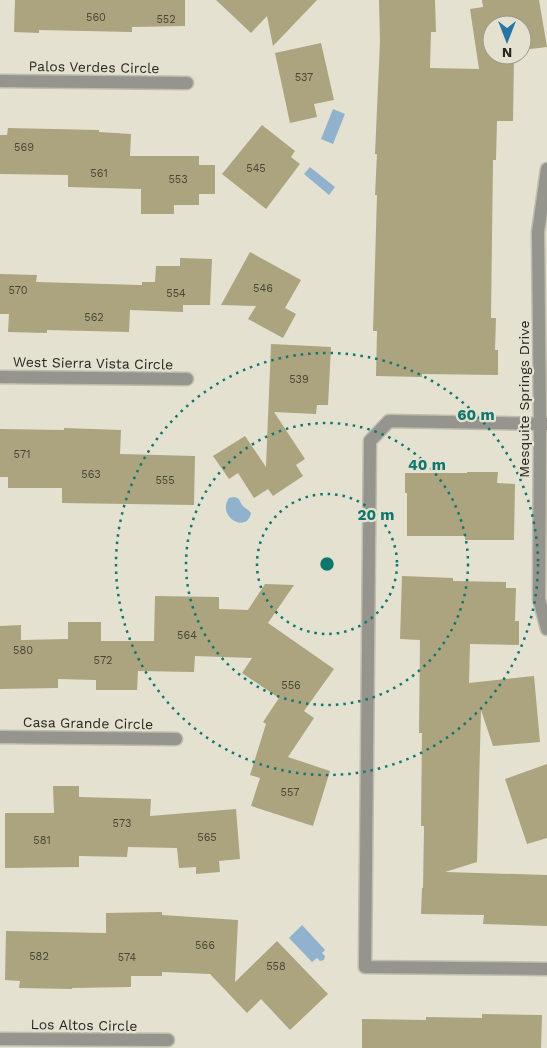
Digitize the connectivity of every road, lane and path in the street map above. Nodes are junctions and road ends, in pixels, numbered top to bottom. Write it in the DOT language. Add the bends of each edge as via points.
graph roads {
  1 [pos="0,80"];
  2 [pos="187,83"];
  3 [pos="547,169"];
  4 [pos="0,377"];
  5 [pos="186,379"];
  6 [pos="543,424"];
  7 [pos="547,628"];
  8 [pos="0,737"];
  9 [pos="176,739"];
  10 [pos="547,969"];
  11 [pos="0,1039"];
  12 [pos="168,1040"];
  1 -- 2 [label="street, Palos Verdes Circle"];
  3 -- 6 [label="street, Mesquite Springs Drive" via="538,232"];
  4 -- 5 [label="street, West Sierra Vista Circle"];
  6 -- 7 [label="street, Mesquite Springs Drive" via="539,598"];
  6 -- 10 [label="street" via="389,421 370,441 365,967"];
  8 -- 9 [label="street, Casa Grande Circle"];
  11 -- 12 [label="street, Los Altos Circle"];
}
